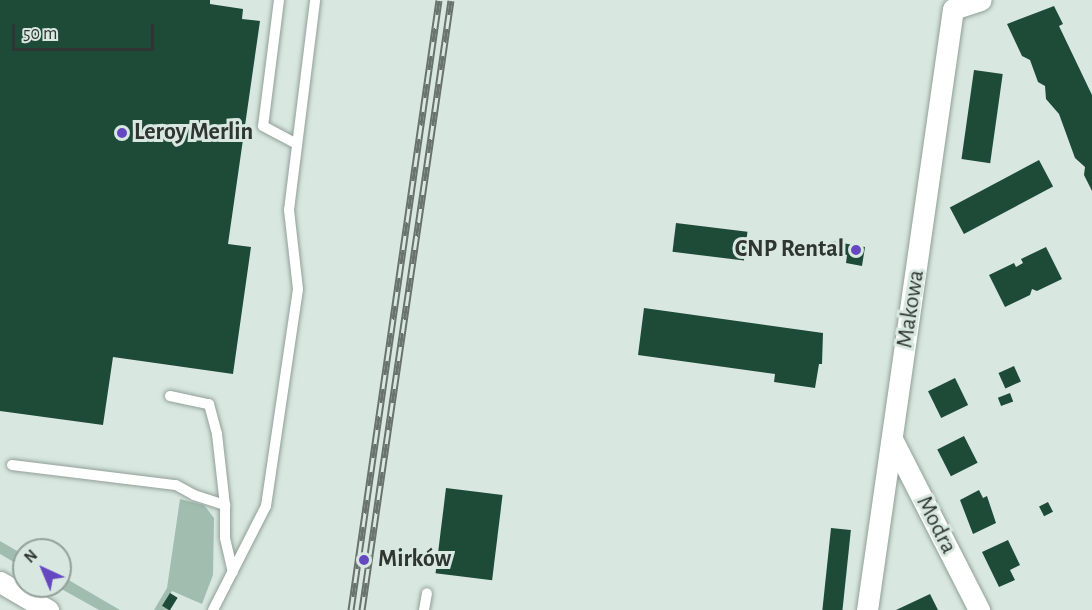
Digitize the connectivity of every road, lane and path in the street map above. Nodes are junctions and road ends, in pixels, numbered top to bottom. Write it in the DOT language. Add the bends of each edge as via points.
graph roads {
  1 [pos="279,0"];
  2 [pos="315,0"];
  3 [pos="981,0"];
  4 [pos="953,4"];
  5 [pos="297,144"];
  6 [pos="170,396"];
  7 [pos="892,439"];
  8 [pos="12,465"];
  9 [pos="225,505"];
  10 [pos="233,572"];
  11 [pos="0,582"];
  12 [pos="427,592"];
  13 [pos="48,610"];
  14 [pos="213,610"];
  15 [pos="424,610"];
  16 [pos="867,610"];
  17 [pos="979,610"];
  1 -- 5 [label="lane" via="263,126"];
  2 -- 5 [label="lane"];
  3 -- 4 [label="street"];
  4 -- 7 [label="street, Makowa"];
  5 -- 10 [label="lane" via="289,210 298,289 278,435 266,506"];
  6 -- 9 [label="lane" via="209,404 217,434"];
  7 -- 16 [label="street, Makowa"];
  7 -- 17 [label="street, Modra"];
  8 -- 9 [label="lane" via="176,485"];
  9 -- 10 [label="lane" via="225,538"];
  10 -- 14 [label="lane"];
  11 -- 13 [label="street"];
  12 -- 15 [label="lane"];
}
